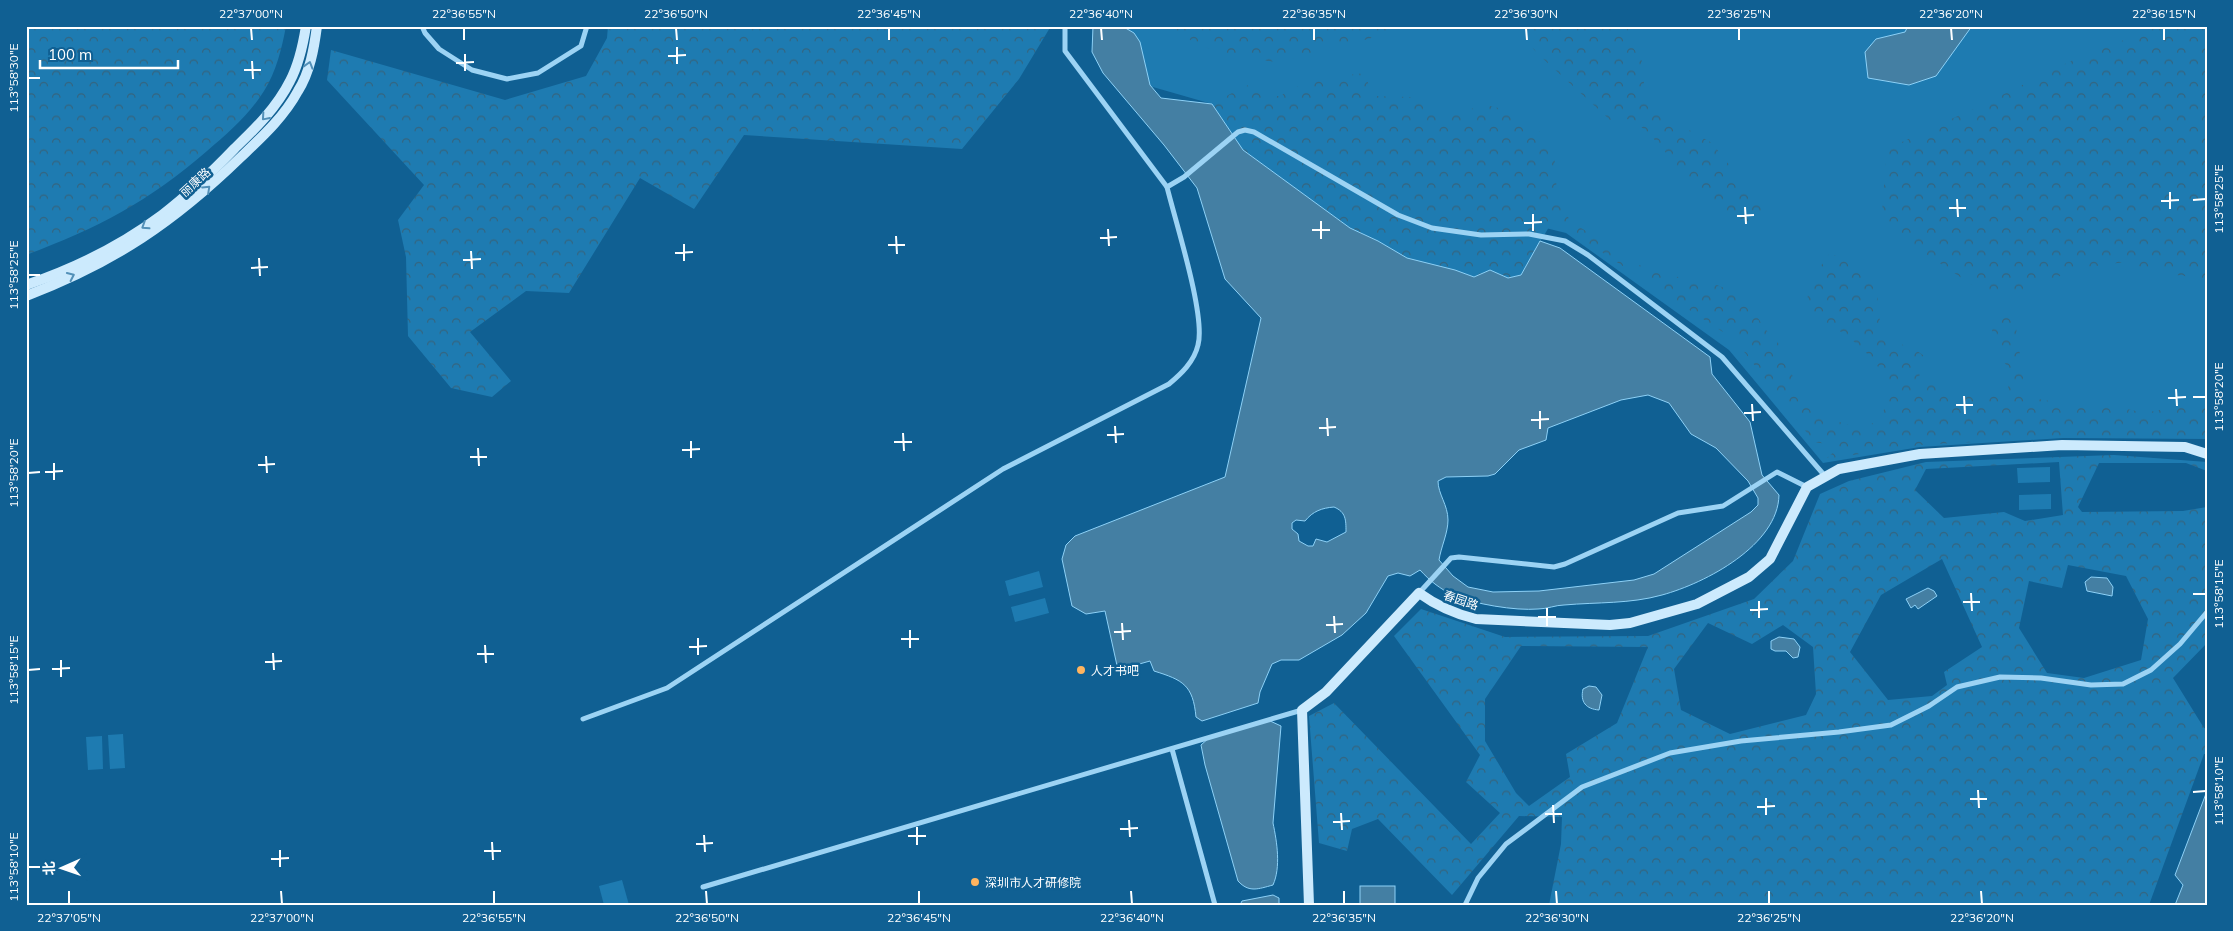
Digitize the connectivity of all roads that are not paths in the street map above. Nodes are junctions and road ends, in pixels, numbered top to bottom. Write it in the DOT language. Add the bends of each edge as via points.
graph roads {
  1 [pos="306,26"];
  2 [pos="317,26"];
  3 [pos="422,26"];
  4 [pos="587,26"];
  5 [pos="1065,26"];
  6 [pos="1167,187"];
  7 [pos="26,285"];
  8 [pos="26,296"];
  9 [pos="2207,454"];
  10 [pos="1825,476"];
  11 [pos="1807,487"];
  12 [pos="1419,593"];
  13 [pos="2207,612"];
  14 [pos="1302,710"];
  15 [pos="583,719"];
  16 [pos="1172,749"];
  17 [pos="704,887"];
  18 [pos="1215,905"];
  19 [pos="1309,905"];
  20 [pos="1465,905"];
  1 -- 7 [label="street, 丽康路, one-way" via="294,74 277,103 202,181 161,215 130,235"];
  8 -- 2 [label="street, 丽康路, one-way" via="135,244 171,220 208,188 269,130 292,101 306,76"];
  3 -- 4 [label="street" via="439,49 472,70 507,79 538,73 581,46"];
  5 -- 6 [label="street" via="1065,51"];
  6 -- 10 [label="street" via="1184,177 1238,132 1245,130 1254,132 1398,215 1432,228 1481,234 1529,234 1565,240 1722,357"];
  6 -- 15 [label="street" via="1196,301 1198,345 1186,370 1169,384 1003,468 667,688"];
  9 -- 10 [label="street" via="2185,447 2062,445 1920,454 1839,469"];
  10 -- 11 [label="street"];
  11 -- 12 [label="street" via="1777,472 1723,506 1678,513 1565,564 1554,566 1451,558"];
  11 -- 12 [label="street, 春园路" via="1770,559 1749,577 1697,604 1630,622 1610,624 1476,619 1458,615"];
  12 -- 14 [label="street" via="1326,692"];
  13 -- 20 [label="street" via="2180,644 2151,670 2123,684 2091,685 2042,678 2000,677 1957,686 1929,706 1891,725 1741,741 1670,753 1582,787 1506,844 1478,878"];
  14 -- 16 [label="street"];
  14 -- 19 [label="street"];
  16 -- 17 [label="street"];
  16 -- 18 [label="street"];
}
